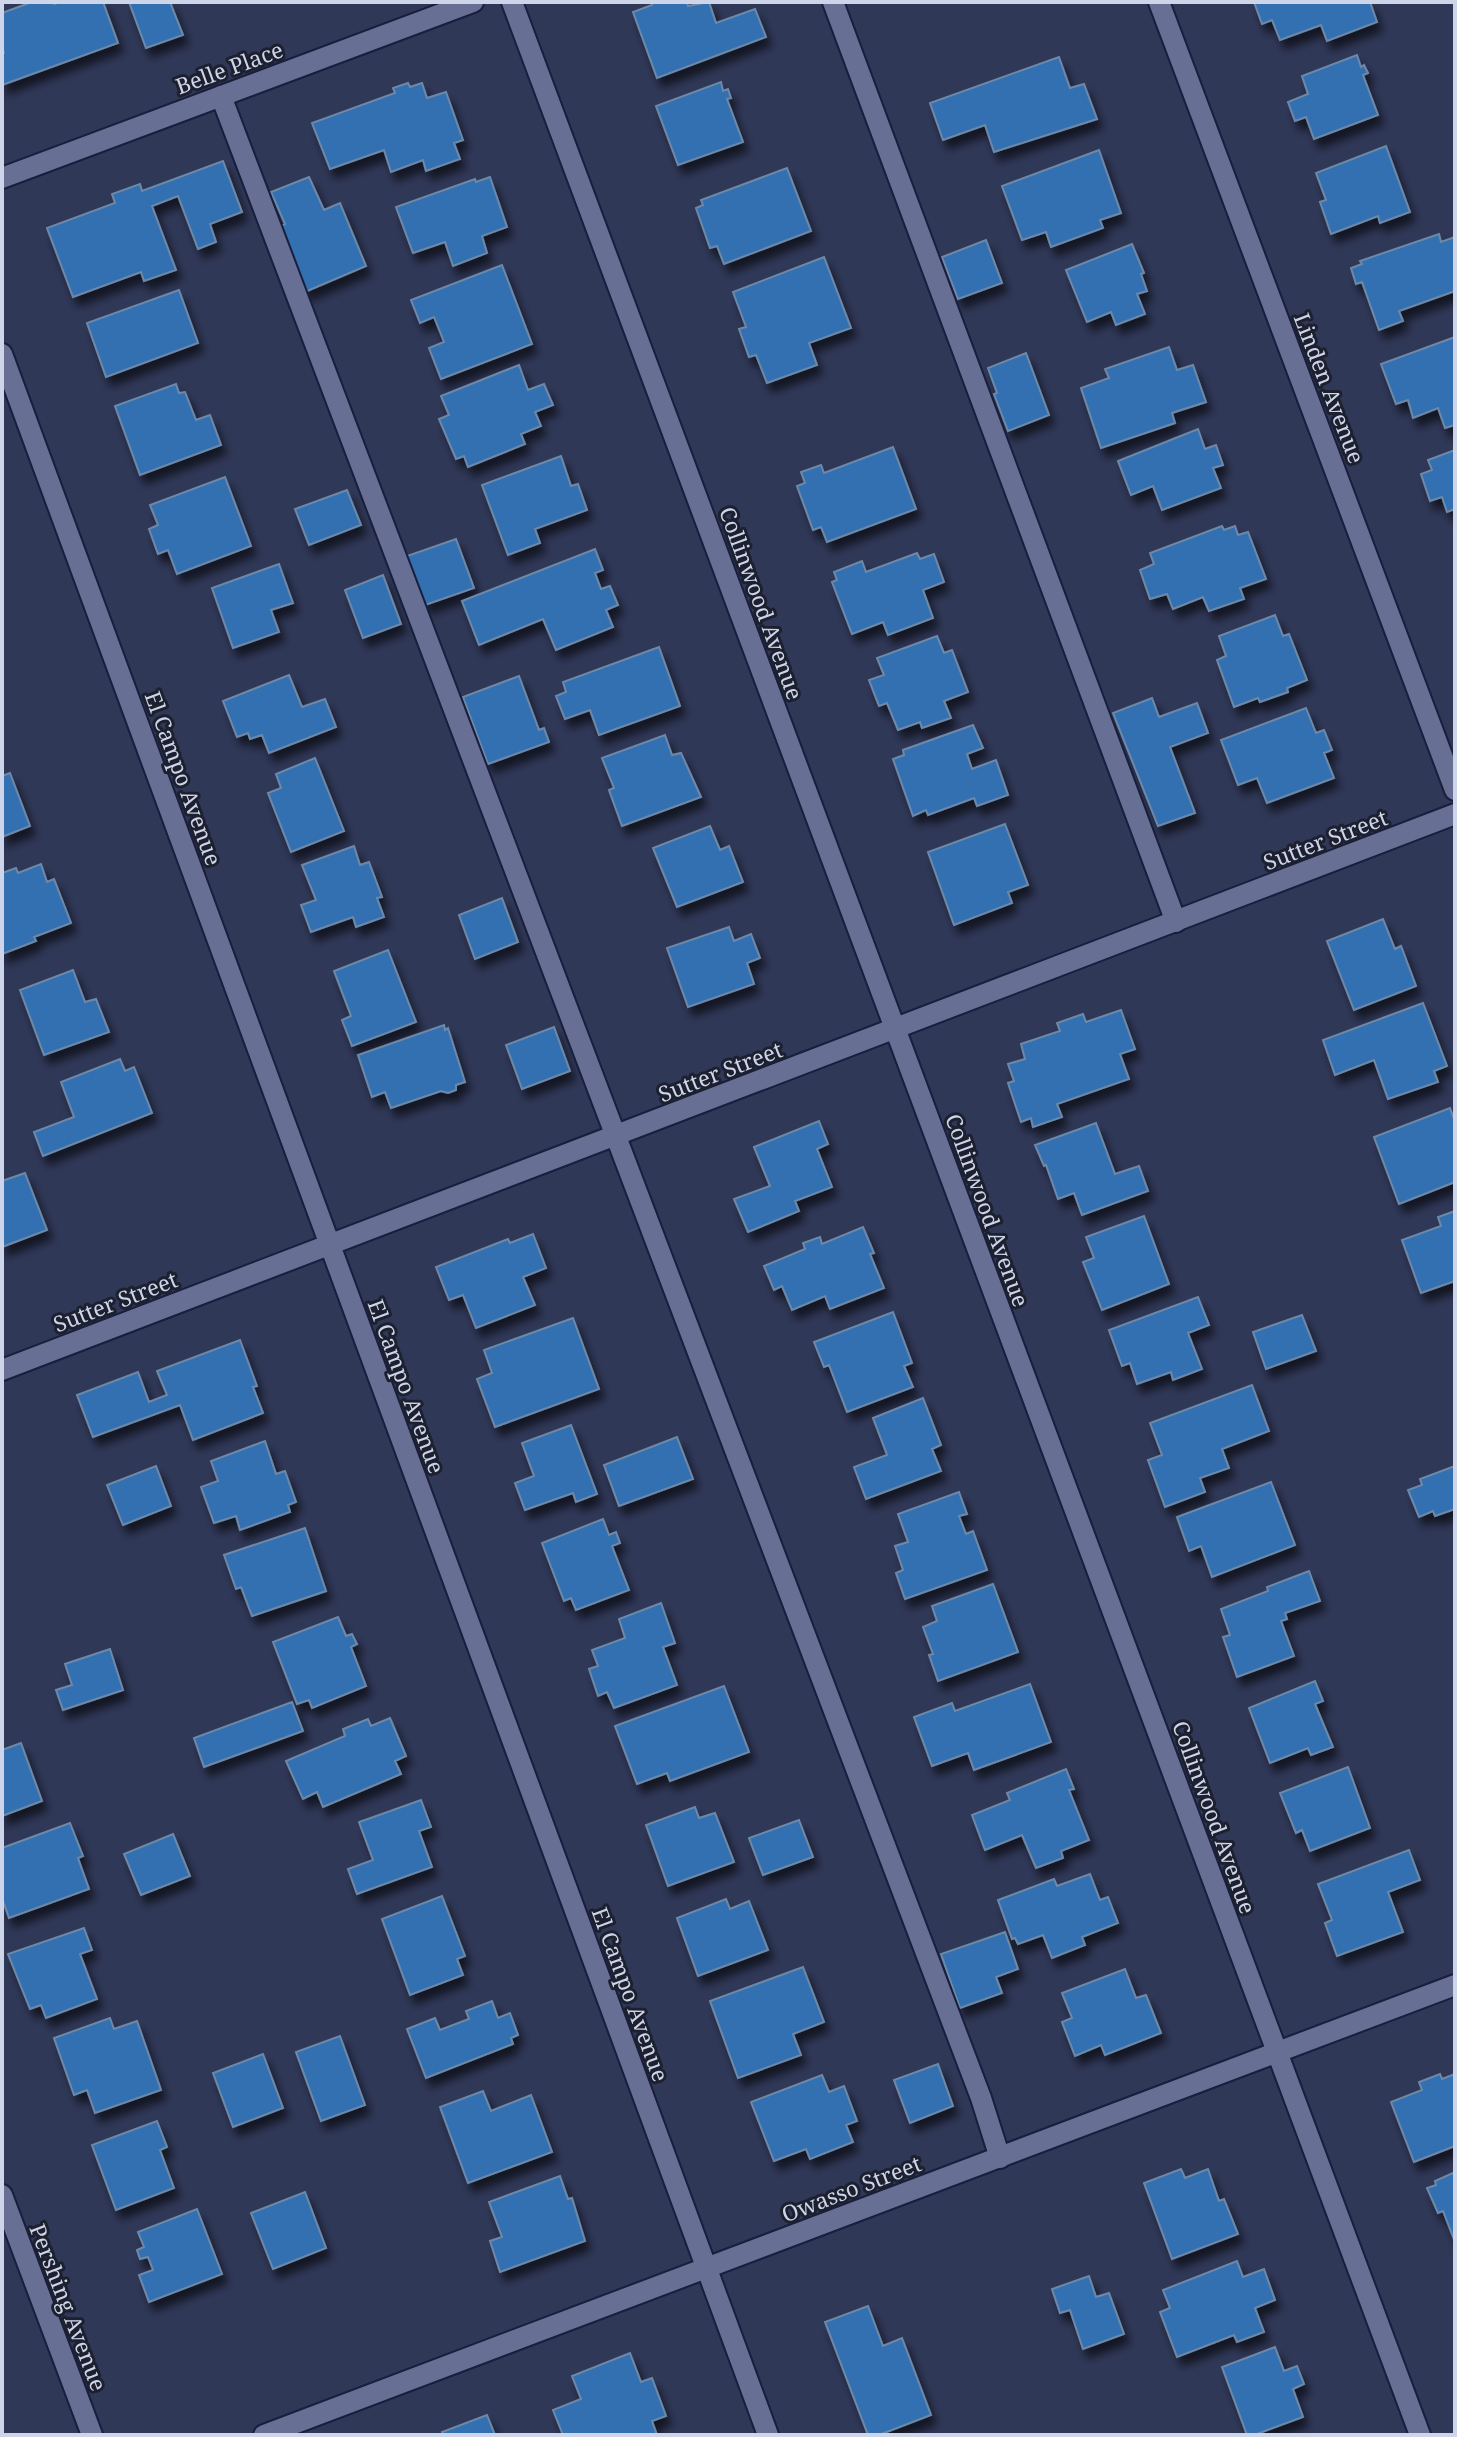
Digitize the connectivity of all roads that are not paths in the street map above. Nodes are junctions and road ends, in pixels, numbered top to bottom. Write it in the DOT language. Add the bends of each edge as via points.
graph roads {
  1 [pos="473,2"];
  2 [pos="512,2"];
  3 [pos="833,2"];
  4 [pos="1159,2"];
  5 [pos="221,96"];
  6 [pos="2,178"];
  7 [pos="2,354"];
  8 [pos="1455,790"];
  9 [pos="1455,814"];
  10 [pos="1176,922"];
  11 [pos="896,1030"];
  12 [pos="615,1137"];
  13 [pos="330,1246"];
  14 [pos="2,1370"];
  15 [pos="1455,1985"];
  16 [pos="1277,2052"];
  17 [pos="1000,2158"];
  18 [pos="2,2195"];
  19 [pos="706,2268"];
  20 [pos="92,2435"];
  21 [pos="264,2435"];
  22 [pos="768,2435"];
  23 [pos="1420,2435"];
  1 -- 5 [label="street, Belle Place"];
  2 -- 11 [label="street, Collinwood Avenue"];
  3 -- 10 [label="street"];
  4 -- 8 [label="street, Linden Avenue"];
  5 -- 6 [label="street, Belle Place"];
  5 -- 12 [label="street"];
  7 -- 13 [label="street, El Campo Avenue"];
  9 -- 10 [label="street, Sutter Street"];
  10 -- 11 [label="street, Sutter Street"];
  11 -- 12 [label="street, Sutter Street"];
  11 -- 16 [label="street, Collinwood Avenue"];
  12 -- 13 [label="street, Sutter Street"];
  12 -- 17 [label="street"];
  13 -- 14 [label="street, Sutter Street"];
  13 -- 19 [label="street, El Campo Avenue"];
  15 -- 16 [label="street, Owasso Street"];
  16 -- 17 [label="street, Owasso Street"];
  16 -- 23 [label="street, Collinwood Avenue"];
  17 -- 19 [label="street, Owasso Street"];
  18 -- 20 [label="street, Pershing Avenue"];
  19 -- 21 [label="street, Owasso Street"];
  19 -- 22 [label="street, El Campo Avenue"];
}
